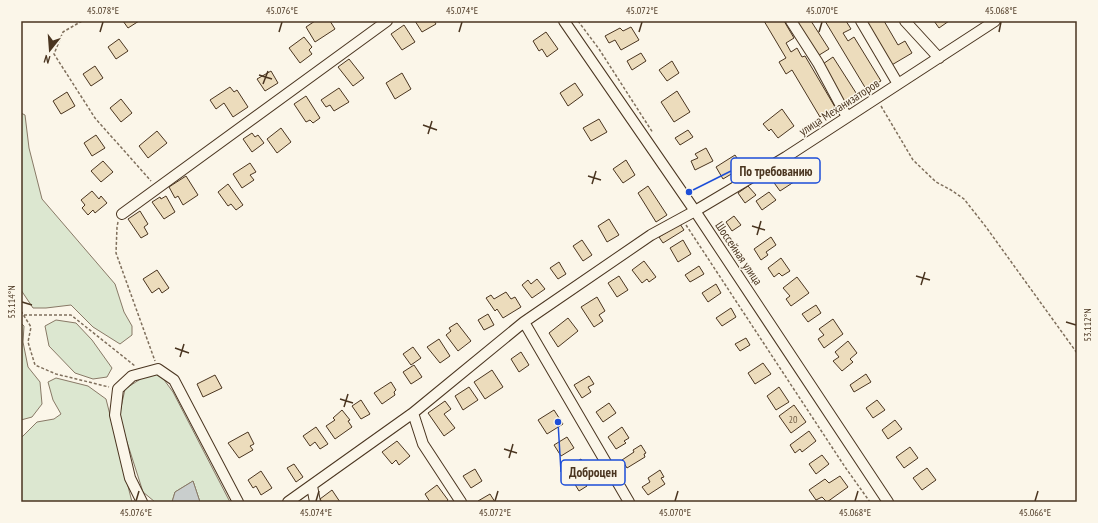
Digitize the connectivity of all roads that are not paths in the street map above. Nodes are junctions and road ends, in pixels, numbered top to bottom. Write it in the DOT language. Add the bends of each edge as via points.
graph roads {
  1 [pos="387,21"];
  2 [pos="564,21"];
  3 [pos="791,21"];
  4 [pos="860,21"];
  5 [pos="905,21"];
  6 [pos="995,21"];
  7 [pos="939,58"];
  8 [pos="898,84"];
  9 [pos="847,117"];
  10 [pos="695,211"];
  11 [pos="122,214"];
  12 [pos="524,322"];
  13 [pos="414,413"];
  14 [pos="312,486"];
  15 [pos="142,502"];
  16 [pos="238,502"];
  17 [pos="288,502"];
  18 [pos="315,502"];
  19 [pos="461,502"];
  20 [pos="629,502"];
  21 [pos="888,502"];
  1 -- 11 [label="street"];
  2 -- 10 [label="street, Шоссейная улица"];
  3 -- 9 [label="street" via="818,63"];
  4 -- 8 [label="street"];
  5 -- 7 [label="street"];
  6 -- 7 [label="street, улица Механизаторов"];
  7 -- 8 [label="street, улица Механизаторов"];
  8 -- 9 [label="street, улица Механизаторов"];
  9 -- 10 [label="street, улица Механизаторов"];
  10 -- 12 [label="street, улица Механизаторов" via="651,235"];
  10 -- 21 [label="street, Шоссейная улица"];
  12 -- 13 [label="street, улица Механизаторов"];
  12 -- 20 [label="street"];
  13 -- 14 [label="street, улица Механизаторов"];
  13 -- 19 [label="street" via="423,444"];
  14 -- 17 [label="street, улица Механизаторов"];
  14 -- 18 [label="street"];
  15 -- 16 [label="street" via="130,478 115,415 118,389 132,376 158,369 174,380"];
}
